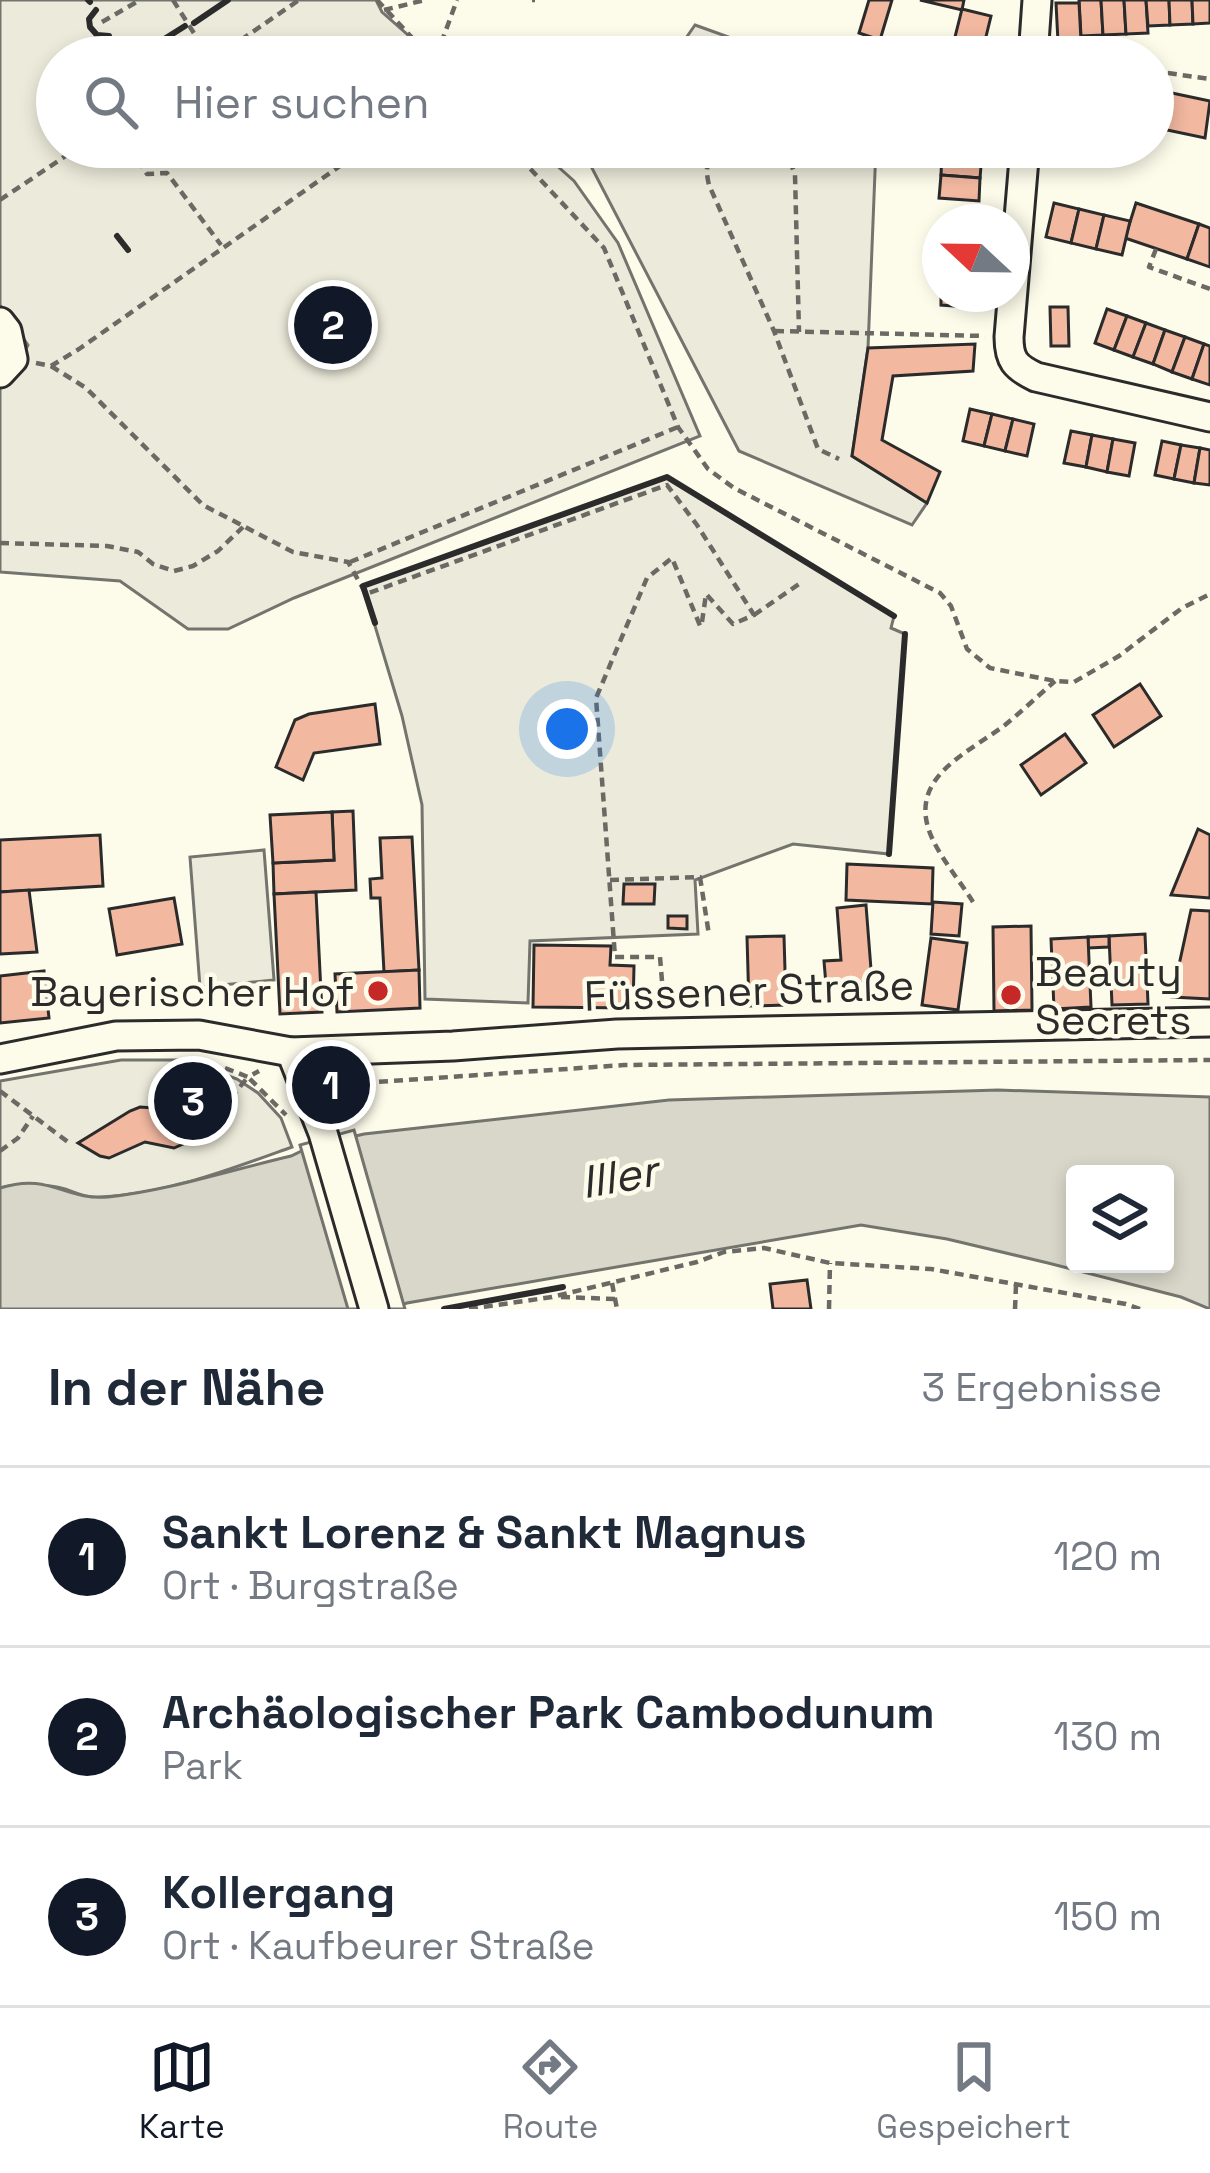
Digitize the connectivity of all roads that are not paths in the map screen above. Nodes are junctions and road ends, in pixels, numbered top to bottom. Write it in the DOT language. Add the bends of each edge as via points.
graph roads {
  1 [pos="1037,0"];
  2 [pos="1034,36"];
  3 [pos="1023,168"];
  4 [pos="0,322"];
  5 [pos="6,366"];
  6 [pos="1210,417"];
  7 [pos="1210,1022"];
  8 [pos="291,1052"];
  9 [pos="0,1059"];
  10 [pos="374,1309"];
  1 -- 2 [label="street"];
  3 -- 6 [label="street" via="1009,337 1017,368"];
  4 -- 5 [label="street"];
  7 -- 8 [label="street, Füssener Straße" via="617,1034"];
  8 -- 9 [label="street, Füssener Straße" via="199,1035 116,1036"];
  8 -- 10 [label="street"];
}
